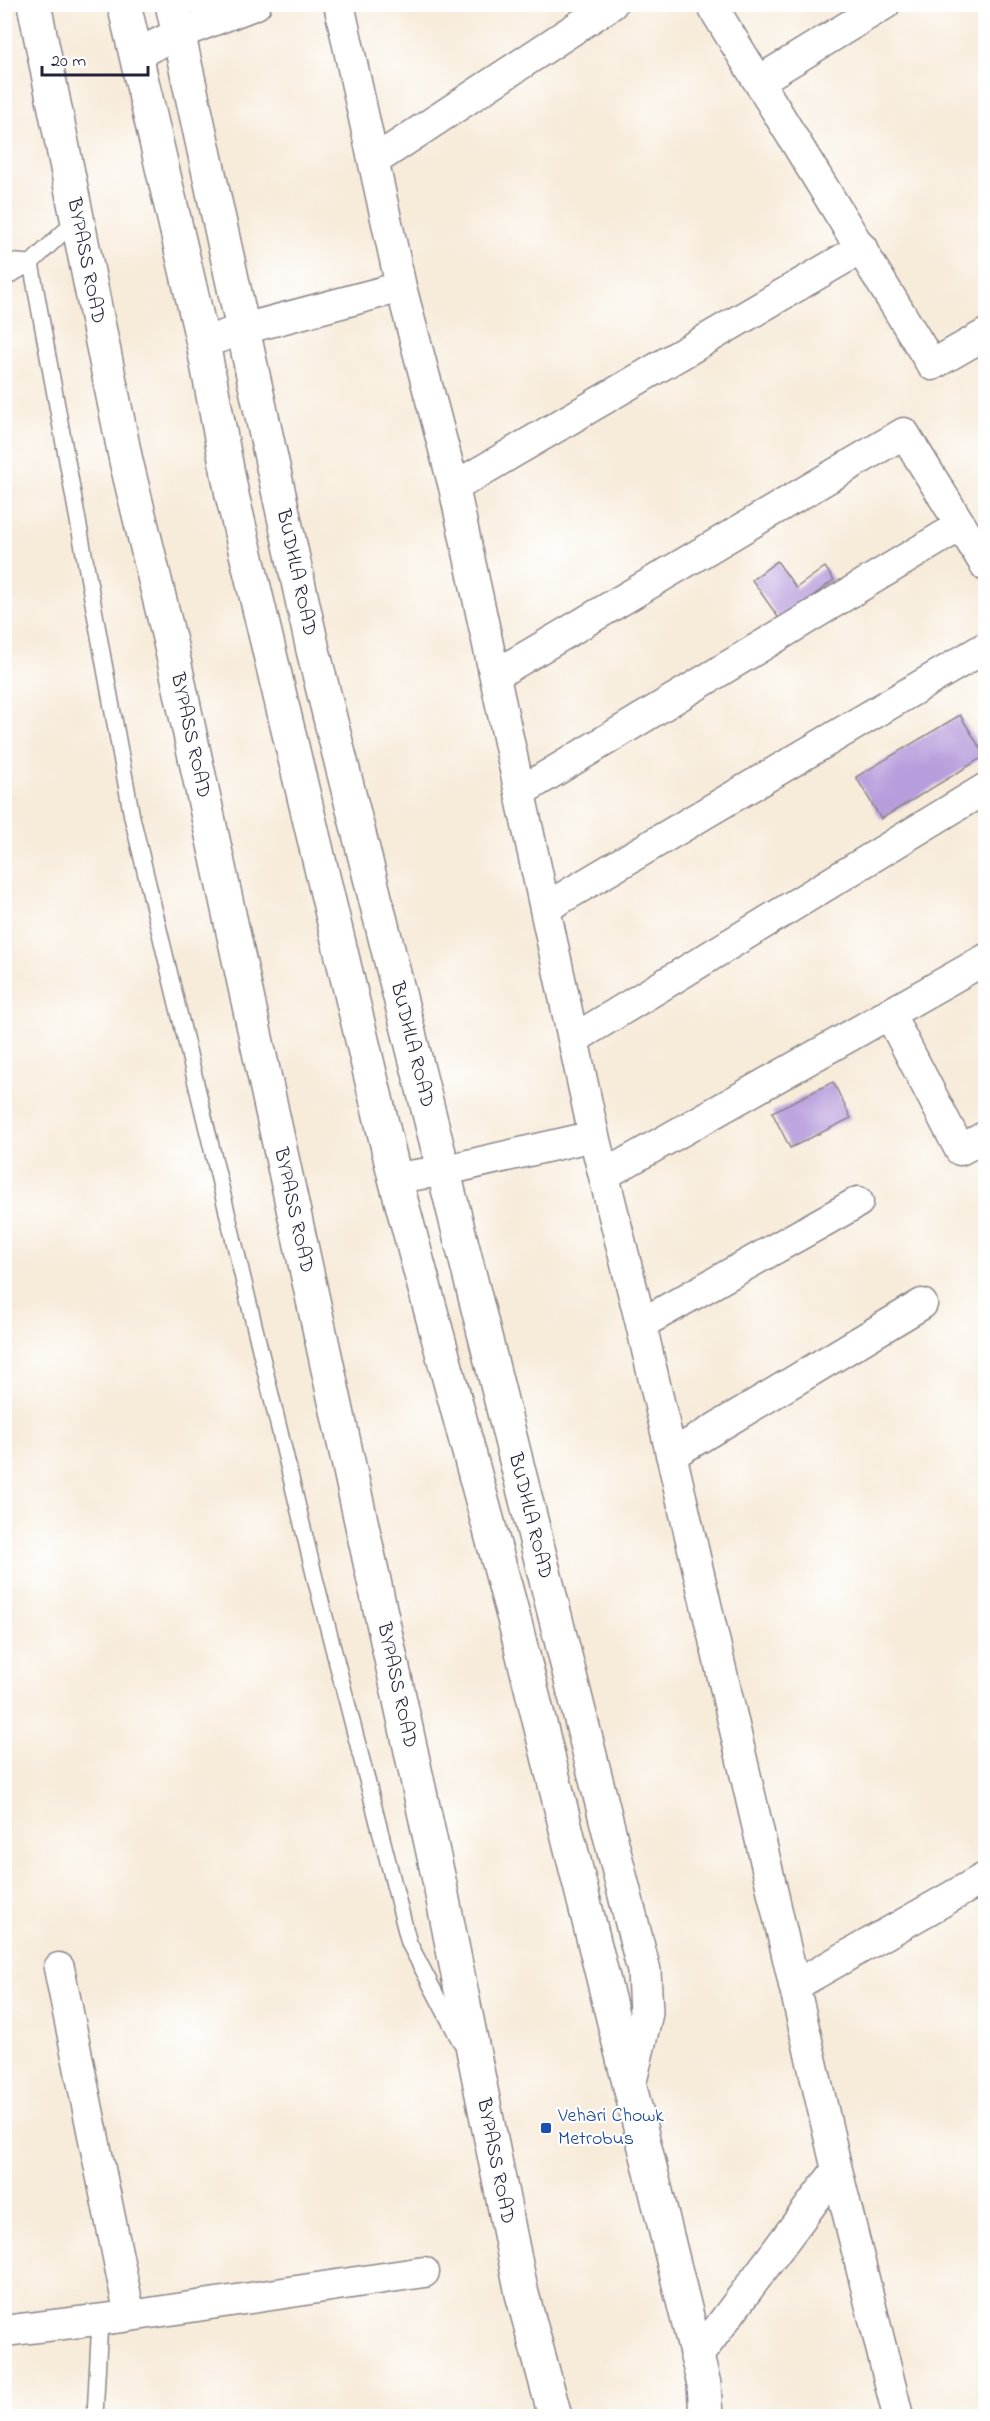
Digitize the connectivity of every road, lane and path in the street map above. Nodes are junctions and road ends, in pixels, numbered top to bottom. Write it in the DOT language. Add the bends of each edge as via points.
graph roads {
  1 [pos="34,4"];
  2 [pos="124,4"];
  3 [pos="256,4"];
  4 [pos="339,4"];
  5 [pos="612,4"];
  6 [pos="711,4"];
  7 [pos="885,4"];
  8 [pos="175,19"];
  9 [pos="136,54"];
  10 [pos="759,81"];
  11 [pos="374,161"];
  12 [pos="76,220"];
  13 [pos="862,248"];
  14 [pos="4,261"];
  15 [pos="31,264"];
  16 [pos="4,279"];
  17 [pos="401,287"];
  18 [pos="243,329"];
  19 [pos="986,334"];
  20 [pos="203,343"];
  21 [pos="454,486"];
  22 [pos="960,526"];
  23 [pos="986,566"];
  24 [pos="986,647"];
  25 [pos="495,675"];
  26 [pos="986,788"];
  27 [pos="520,792"];
  28 [pos="545,908"];
  29 [pos="986,958"];
  30 [pos="889,1013"];
  31 [pos="574,1040"];
  32 [pos="594,1136"];
  33 [pos="986,1136"];
  34 [pos="442,1171"];
  35 [pos="604,1175"];
  36 [pos="395,1178"];
  37 [pos="858,1202"];
  38 [pos="922,1304"];
  39 [pos="641,1324"];
  40 [pos="671,1455"];
  41 [pos="986,1877"];
  42 [pos="59,1968"];
  43 [pos="794,1986"];
  44 [pos="478,2073"];
  45 [pos="630,2080"];
  46 [pos="837,2170"];
  47 [pos="424,2272"];
  48 [pos="130,2316"];
  49 [pos="100,2320"];
  50 [pos="4,2331"];
  51 [pos="697,2357"];
  52 [pos="95,2416"];
  53 [pos="555,2416"];
  54 [pos="706,2416"];
  55 [pos="898,2416"];
  1 -- 12 [label="main road, BYPASS ROAD"];
  2 -- 9 [label="main road"];
  3 -- 8 [label="street"];
  4 -- 11 [label="street"];
  5 -- 11 [label="street"];
  6 -- 10 [label="street"];
  7 -- 10 [label="street"];
  8 -- 9 [label="street"];
  8 -- 18 [label="main road, BUDHLA ROAD"];
  9 -- 20 [label="main road"];
  10 -- 13 [label="street"];
  11 -- 17 [label="street"];
  12 -- 15 [label="lane"];
  12 -- 44 [label="main road, BYPASS ROAD" via="437,1868"];
  13 -- 19 [label="street" via="932,364"];
  13 -- 21 [label="street"];
  14 -- 15 [label="lane"];
  15 -- 16 [label="lane"];
  15 -- 44 [label="lane" via="132,817 312,1566 409,1943"];
  17 -- 18 [label="street"];
  17 -- 21 [label="street"];
  18 -- 20 [label="street"];
  18 -- 34 [label="main road, BUDHLA ROAD" via="313,650"];
  20 -- 36 [label="main road" via="232,495"];
  21 -- 25 [label="street"];
  22 -- 23 [label="street"];
  22 -- 25 [label="street" via="904,433"];
  22 -- 27 [label="street"];
  24 -- 28 [label="street"];
  25 -- 27 [label="street"];
  26 -- 31 [label="street"];
  27 -- 28 [label="street"];
  28 -- 31 [label="street"];
  29 -- 30 [label="street"];
  30 -- 33 [label="street" via="960,1150"];
  30 -- 35 [label="street"];
  31 -- 32 [label="street"];
  32 -- 34 [label="street"];
  32 -- 35 [label="street"];
  34 -- 36 [label="street"];
  34 -- 45 [label="main road, BUDHLA ROAD" via="644,1971 646,2013"];
  35 -- 39 [label="street"];
  36 -- 45 [label="main road" via="514,1619"];
  37 -- 39 [label="street"];
  38 -- 40 [label="street"];
  39 -- 40 [label="street"];
  40 -- 43 [label="street"];
  41 -- 43 [label="street"];
  42 -- 48 [label="street"];
  43 -- 46 [label="street"];
  44 -- 53 [label="main road, BYPASS ROAD" via="522,2294"];
  45 -- 51 [label="main road"];
  46 -- 51 [label="street"];
  46 -- 55 [label="street"];
  47 -- 48 [label="street"];
  48 -- 49 [label="street"];
  49 -- 50 [label="street"];
  49 -- 52 [label="lane"];
  51 -- 54 [label="main road"];
}
